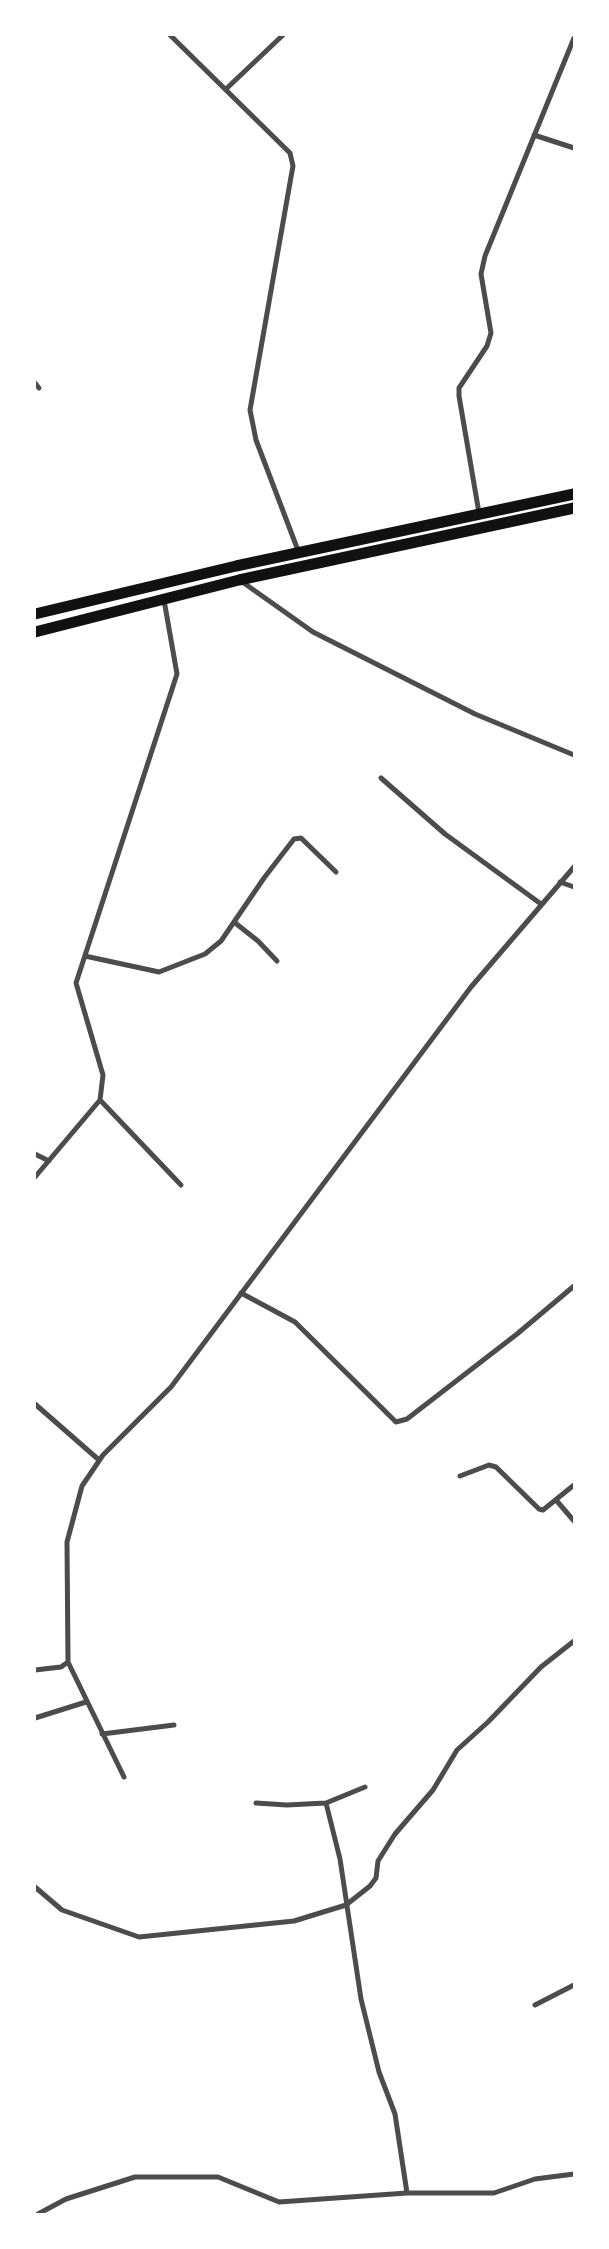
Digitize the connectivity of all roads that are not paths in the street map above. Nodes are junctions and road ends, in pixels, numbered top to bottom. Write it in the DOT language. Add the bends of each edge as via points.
graph roads {
  1 [pos="170,35"];
  2 [pos="283,35"];
  3 [pos="574,38"];
  4 [pos="226,88"];
  5 [pos="534,135"];
  6 [pos="574,148"];
  7 [pos="574,494"];
  8 [pos="574,508"];
  9 [pos="480,515"];
  10 [pos="300,553"];
  11 [pos="239,580"];
  12 [pos="164,599"];
  13 [pos="35,614"];
  14 [pos="35,632"];
  15 [pos="574,755"];
  16 [pos="380,778"];
  17 [pos="574,867"];
  18 [pos="336,872"];
  19 [pos="560,882"];
  20 [pos="574,887"];
  21 [pos="542,904"];
  22 [pos="234,922"];
  23 [pos="85,956"];
  24 [pos="277,960"];
  25 [pos="100,1100"];
  26 [pos="35,1154"];
  27 [pos="49,1160"];
  28 [pos="35,1177"];
  29 [pos="181,1185"];
  30 [pos="574,1286"];
  31 [pos="241,1292"];
  32 [pos="35,1404"];
  33 [pos="99,1460"];
  34 [pos="460,1476"];
  35 [pos="574,1485"];
  36 [pos="556,1500"];
  37 [pos="574,1521"];
  38 [pos="574,1641"];
  39 [pos="68,1662"];
  40 [pos="35,1670"];
  41 [pos="86,1702"];
  42 [pos="35,1718"];
  43 [pos="174,1725"];
  44 [pos="102,1734"];
  45 [pos="124,1778"];
  46 [pos="365,1787"];
  47 [pos="256,1803"];
  48 [pos="326,1803"];
  49 [pos="35,1887"];
  50 [pos="346,1905"];
  51 [pos="574,1985"];
  52 [pos="536,2005"];
  53 [pos="574,2174"];
  54 [pos="407,2193"];
  55 [pos="38,2214"];
  1 -- 4 [label="street"];
  2 -- 4 [label="street"];
  3 -- 5 [label="street"];
  4 -- 10 [label="street" via="290,153 293,166 250,410 256,440"];
  5 -- 6 [label="street"];
  5 -- 9 [label="street" via="481,274 491,334 487,346 460,388"];
  7 -- 9 [label="highway"];
  8 -- 11 [label="highway"];
  9 -- 10 [label="highway"];
  10 -- 13 [label="highway"];
  11 -- 12 [label="highway"];
  11 -- 15 [label="street" via="313,632 475,714"];
  12 -- 14 [label="highway"];
  12 -- 23 [label="street" via="177,674"];
  16 -- 21 [label="street" via="445,834"];
  17 -- 19 [label="street"];
  18 -- 22 [label="street" via="301,838 294,839"];
  19 -- 20 [label="street"];
  19 -- 21 [label="street"];
  21 -- 31 [label="street" via="471,987"];
  22 -- 23 [label="street" via="205,954 159,972"];
  22 -- 24 [label="street"];
  23 -- 25 [label="street" via="76,983 103,1075"];
  25 -- 27 [label="street"];
  25 -- 29 [label="street"];
  26 -- 27 [label="street"];
  27 -- 28 [label="street"];
  30 -- 31 [label="street" via="414,1413 396,1422 295,1322"];
  31 -- 33 [label="street" via="170,1387"];
  32 -- 33 [label="street"];
  33 -- 39 [label="street" via="82,1486 67,1542"];
  34 -- 36 [label="street" via="490,1465 496,1467 539,1509 543,1510"];
  35 -- 36 [label="street"];
  36 -- 37 [label="street"];
  38 -- 50 [label="street" via="541,1667 457,1750 433,1790 395,1834 378,1861 376,1878"];
  39 -- 40 [label="street" via="61,1667"];
  39 -- 41 [label="street"];
  41 -- 42 [label="street"];
  41 -- 44 [label="street"];
  43 -- 44 [label="street"];
  44 -- 45 [label="street"];
  46 -- 48 [label="street"];
  47 -- 48 [label="street"];
  48 -- 50 [label="street" via="340,1859"];
  49 -- 50 [label="street" via="62,1910 139,1937 294,1921"];
  50 -- 54 [label="street" via="361,1999 379,2072 395,2114"];
  51 -- 52 [label="street"];
  53 -- 54 [label="street" via="535,2179 494,2193"];
  54 -- 55 [label="street" via="279,2202 218,2177 135,2177 66,2199"];
}
